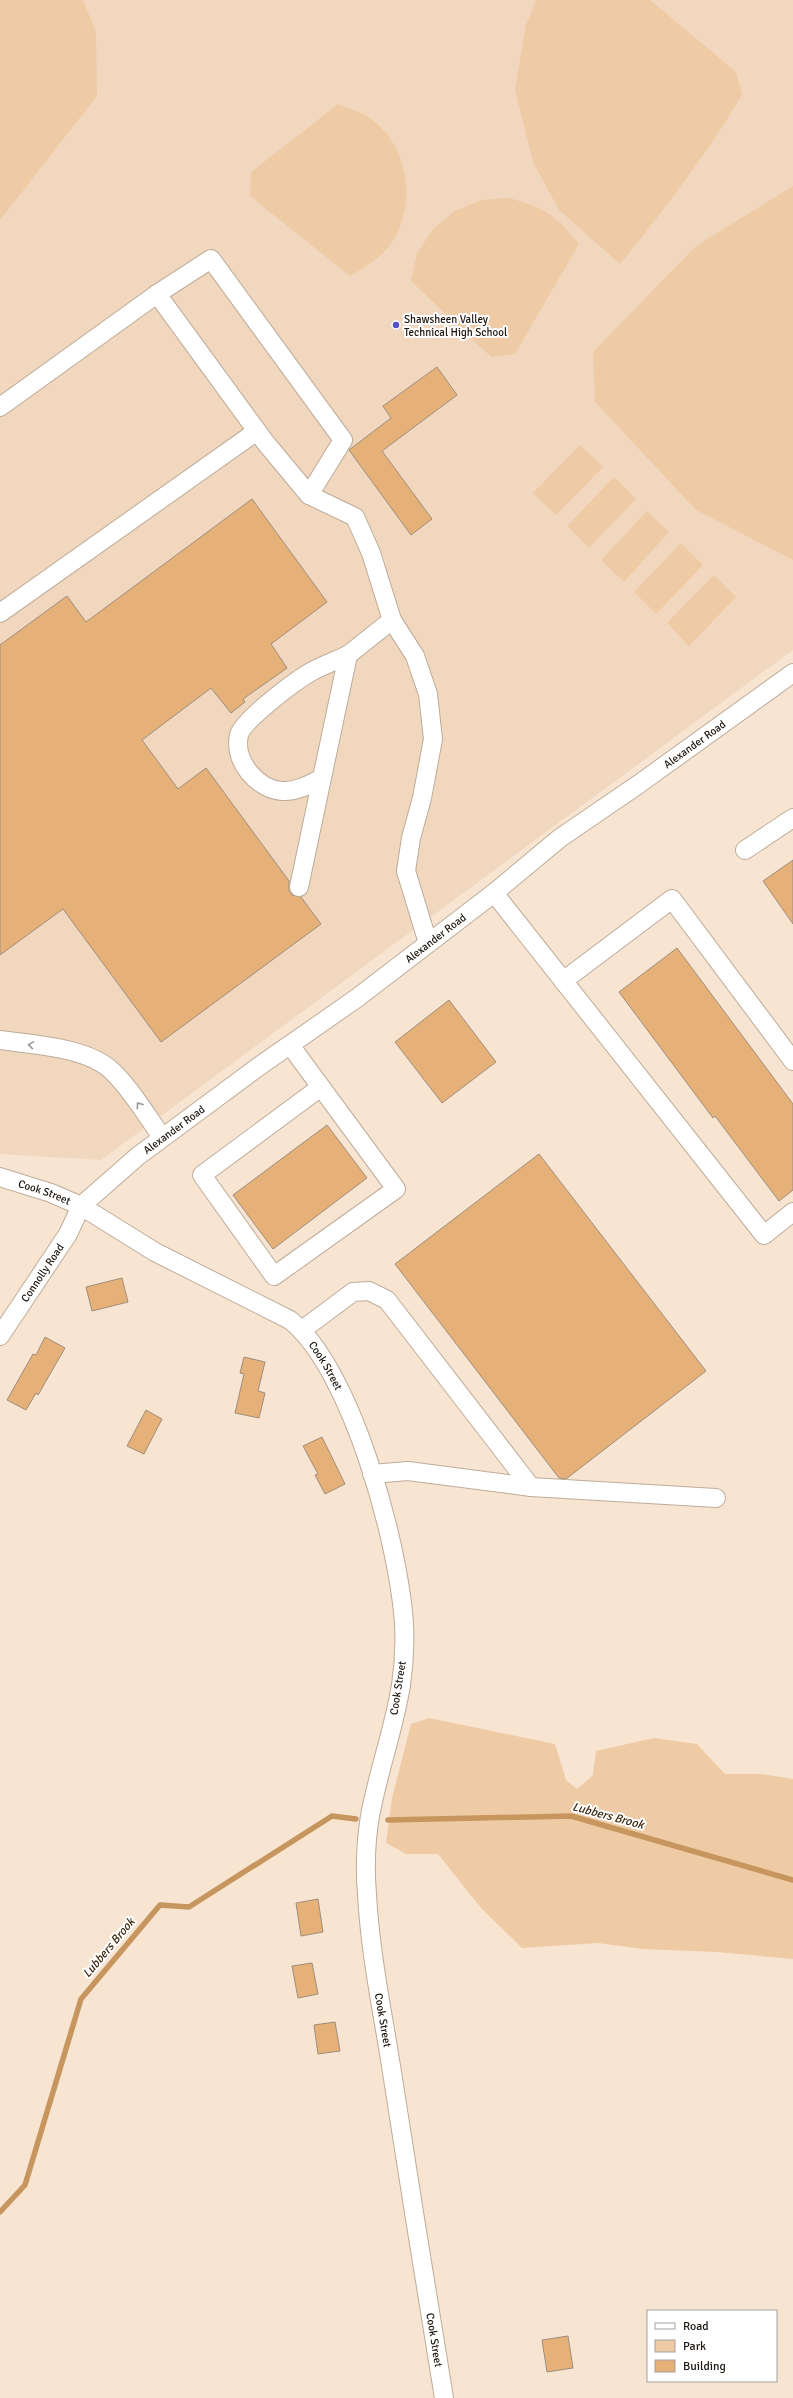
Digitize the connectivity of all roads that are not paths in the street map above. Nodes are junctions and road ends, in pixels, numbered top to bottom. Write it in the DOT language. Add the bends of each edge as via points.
graph roads {
  1 [pos="158,294"];
  2 [pos="0,407"];
  3 [pos="257,431"];
  4 [pos="309,495"];
  5 [pos="0,613"];
  6 [pos="392,620"];
  7 [pos="348,655"];
  8 [pos="793,672"];
  9 [pos="322,778"];
  10 [pos="793,818"];
  11 [pos="745,850"];
  12 [pos="299,887"];
  13 [pos="494,893"];
  14 [pos="428,943"];
  15 [pos="563,980"];
  16 [pos="0,1040"];
  17 [pos="290,1045"];
  18 [pos="793,1062"];
  19 [pos="321,1087"];
  20 [pos="162,1137"];
  21 [pos="0,1177"];
  22 [pos="81,1206"];
  23 [pos="793,1212"];
  24 [pos="302,1330"];
  25 [pos="0,1336"];
  26 [pos="372,1474"];
  27 [pos="531,1487"];
  28 [pos="716,1498"];
  29 [pos="444,2398"];
  1 -- 2 [label="street"];
  1 -- 3 [label="street"];
  1 -- 4 [label="street" via="210,259 343,440"];
  3 -- 4 [label="street"];
  3 -- 5 [label="street"];
  4 -- 6 [label="street" via="355,517 371,553"];
  6 -- 7 [label="street"];
  6 -- 14 [label="street" via="415,656 428,694 433,739 406,871"];
  7 -- 9 [label="street"];
  7 -- 9 [label="street" via="309,673 247,720 239,735 242,762 253,777 268,788 284,791 303,788"];
  8 -- 13 [label="street, Alexander Road" via="645,780 560,838"];
  9 -- 12 [label="street"];
  10 -- 11 [label="street"];
  13 -- 14 [label="street, Alexander Road"];
  13 -- 15 [label="street"];
  14 -- 17 [label="street, Alexander Road" via="357,998"];
  15 -- 18 [label="street" via="672,899"];
  15 -- 23 [label="street" via="764,1235"];
  20 -- 16 [label="street, one-way" via="130,1092 111,1070 97,1061 59,1050"];
  17 -- 19 [label="street"];
  17 -- 20 [label="street, Alexander Road"];
  19 -- 19 [label="street" via="396,1189 274,1276 202,1175"];
  20 -- 22 [label="street, Alexander Road"];
  21 -- 22 [label="street, Cook Street" via="51,1193"];
  22 -- 24 [label="street, Cook Street" via="155,1252 290,1320"];
  22 -- 25 [label="street, Connolly Road" via="68,1234"];
  24 -- 26 [label="street, Cook Street" via="333,1379"];
  24 -- 27 [label="street" via="353,1292 370,1291 387,1300"];
  26 -- 27 [label="street" via="408,1471"];
  26 -- 29 [label="street, Cook Street" via="394,1560 404,1623 404,1652 400,1686 370,1818 366,1892"];
  27 -- 28 [label="street"];
}
